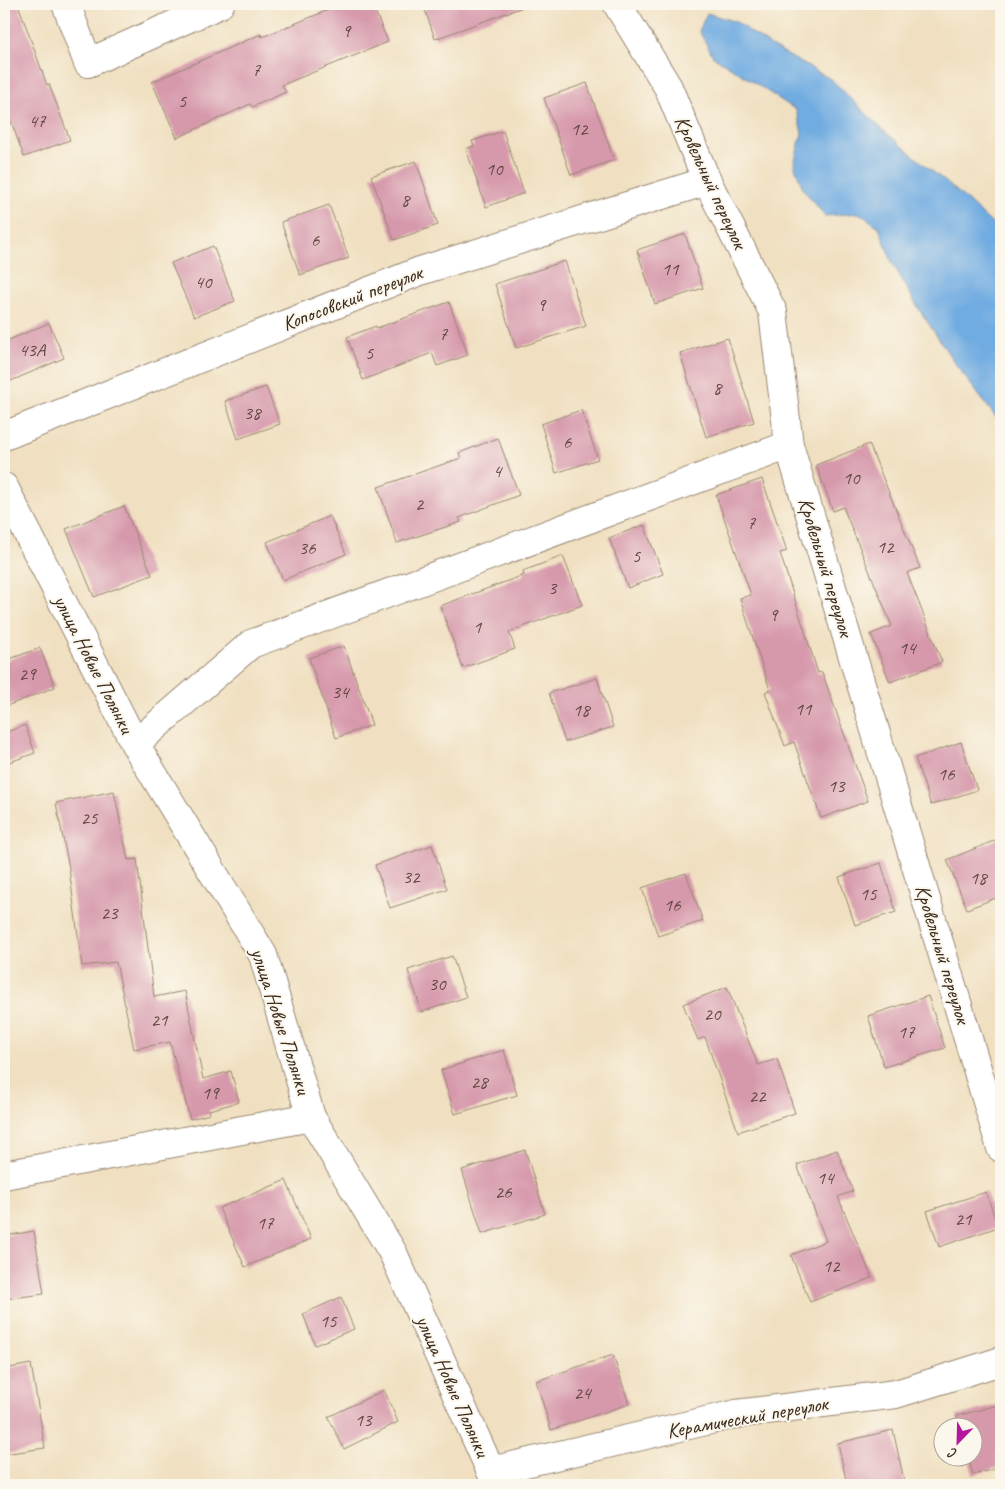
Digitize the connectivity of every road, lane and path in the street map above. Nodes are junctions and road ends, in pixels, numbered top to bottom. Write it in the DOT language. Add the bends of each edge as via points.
graph roads {
  1 [pos="66,4"];
  2 [pos="220,4"];
  3 [pos="617,4"];
  4 [pos="707,181"];
  5 [pos="4,436"];
  6 [pos="789,444"];
  7 [pos="4,487"];
  8 [pos="135,744"];
  9 [pos="311,1117"];
  10 [pos="1001,1148"];
  11 [pos="4,1175"];
  12 [pos="1001,1361"];
  13 [pos="494,1478"];
  1 -- 2 [label="street" via="88,63"];
  3 -- 4 [label="street, Кровельный переулок" via="668,87"];
  4 -- 5 [label="street, Копосовский переулок" via="420,271"];
  4 -- 6 [label="street, Кровельный переулок" via="773,312"];
  6 -- 8 [label="street" via="251,644"];
  6 -- 10 [label="street, Кровельный переулок"];
  7 -- 8 [label="street, улица Новые Полянки"];
  8 -- 9 [label="street, улица Новые Полянки" via="264,955"];
  9 -- 11 [label="street"];
  9 -- 13 [label="street, улица Новые Полянки" via="393,1253"];
  12 -- 13 [label="street, Керамический переулок" via="896,1394 736,1414"];
}
